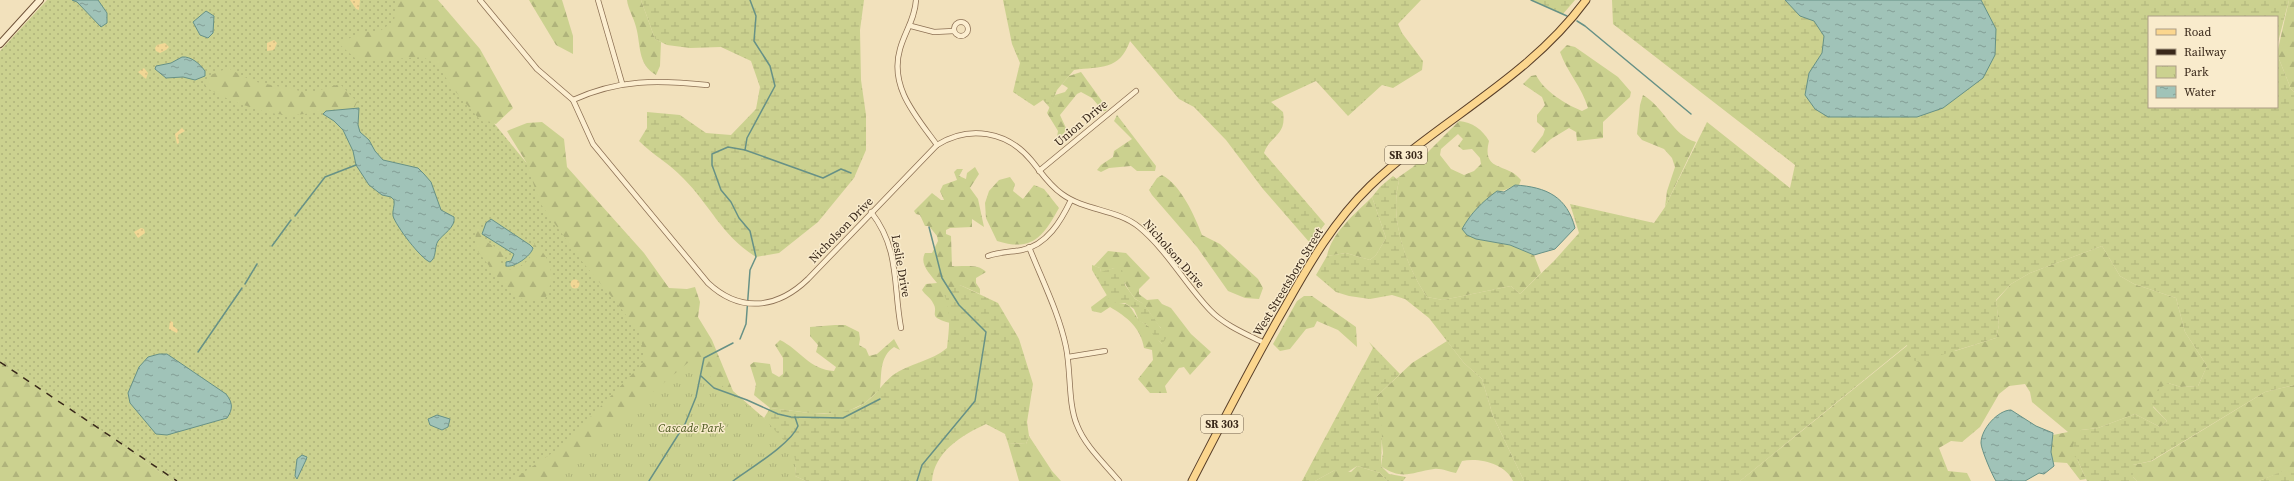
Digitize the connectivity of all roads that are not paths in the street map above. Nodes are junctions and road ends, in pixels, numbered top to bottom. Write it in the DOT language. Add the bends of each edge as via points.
graph roads {
  1 [pos="40,0"];
  2 [pos="480,0"];
  3 [pos="598,0"];
  4 [pos="916,0"];
  5 [pos="1586,0"];
  6 [pos="911,26"];
  7 [pos="954,31"];
  8 [pos="0,44"];
  9 [pos="622,83"];
  10 [pos="707,85"];
  11 [pos="1136,91"];
  12 [pos="573,100"];
  13 [pos="937,145"];
  14 [pos="1039,171"];
  15 [pos="1071,200"];
  16 [pos="871,212"];
  17 [pos="1029,247"];
  18 [pos="988,256"];
  19 [pos="901,328"];
  20 [pos="1264,343"];
  21 [pos="1105,351"];
  22 [pos="1068,357"];
  23 [pos="1119,481"];
  24 [pos="1192,481"];
  1 -- 8 [label="street"];
  2 -- 12 [label="street, Nicholson Drive" via="537,69"];
  3 -- 9 [label="street"];
  4 -- 6 [label="street"];
  5 -- 20 [label="main road, West Streetsboro Street / SR 303" via="1533,59 1404,157 1356,201 1310,262"];
  6 -- 7 [label="street" via="934,32"];
  6 -- 13 [label="street" via="900,49 900,88 908,106"];
  9 -- 10 [label="street"];
  9 -- 12 [label="street"];
  11 -- 14 [label="street, Union Drive"];
  12 -- 16 [label="street, Nicholson Drive" via="593,144 708,283 723,295 751,303 778,300 800,287"];
  13 -- 14 [label="street, Nicholson Drive" via="962,134 976,132 996,135 1018,148"];
  13 -- 16 [label="street, Nicholson Drive"];
  14 -- 15 [label="street, Nicholson Drive" via="1054,188"];
  15 -- 17 [label="street" via="1049,235"];
  15 -- 20 [label="street, Nicholson Drive" via="1121,216 1139,227 1210,310"];
  16 -- 19 [label="street, Leslie Drive" via="881,225 889,244"];
  17 -- 18 [label="street"];
  17 -- 22 [label="street" via="1060,324"];
  20 -- 24 [label="main road, West Streetsboro Street / SR 303"];
  21 -- 22 [label="street"];
  22 -- 23 [label="street" via="1077,426 1082,437"];
}
